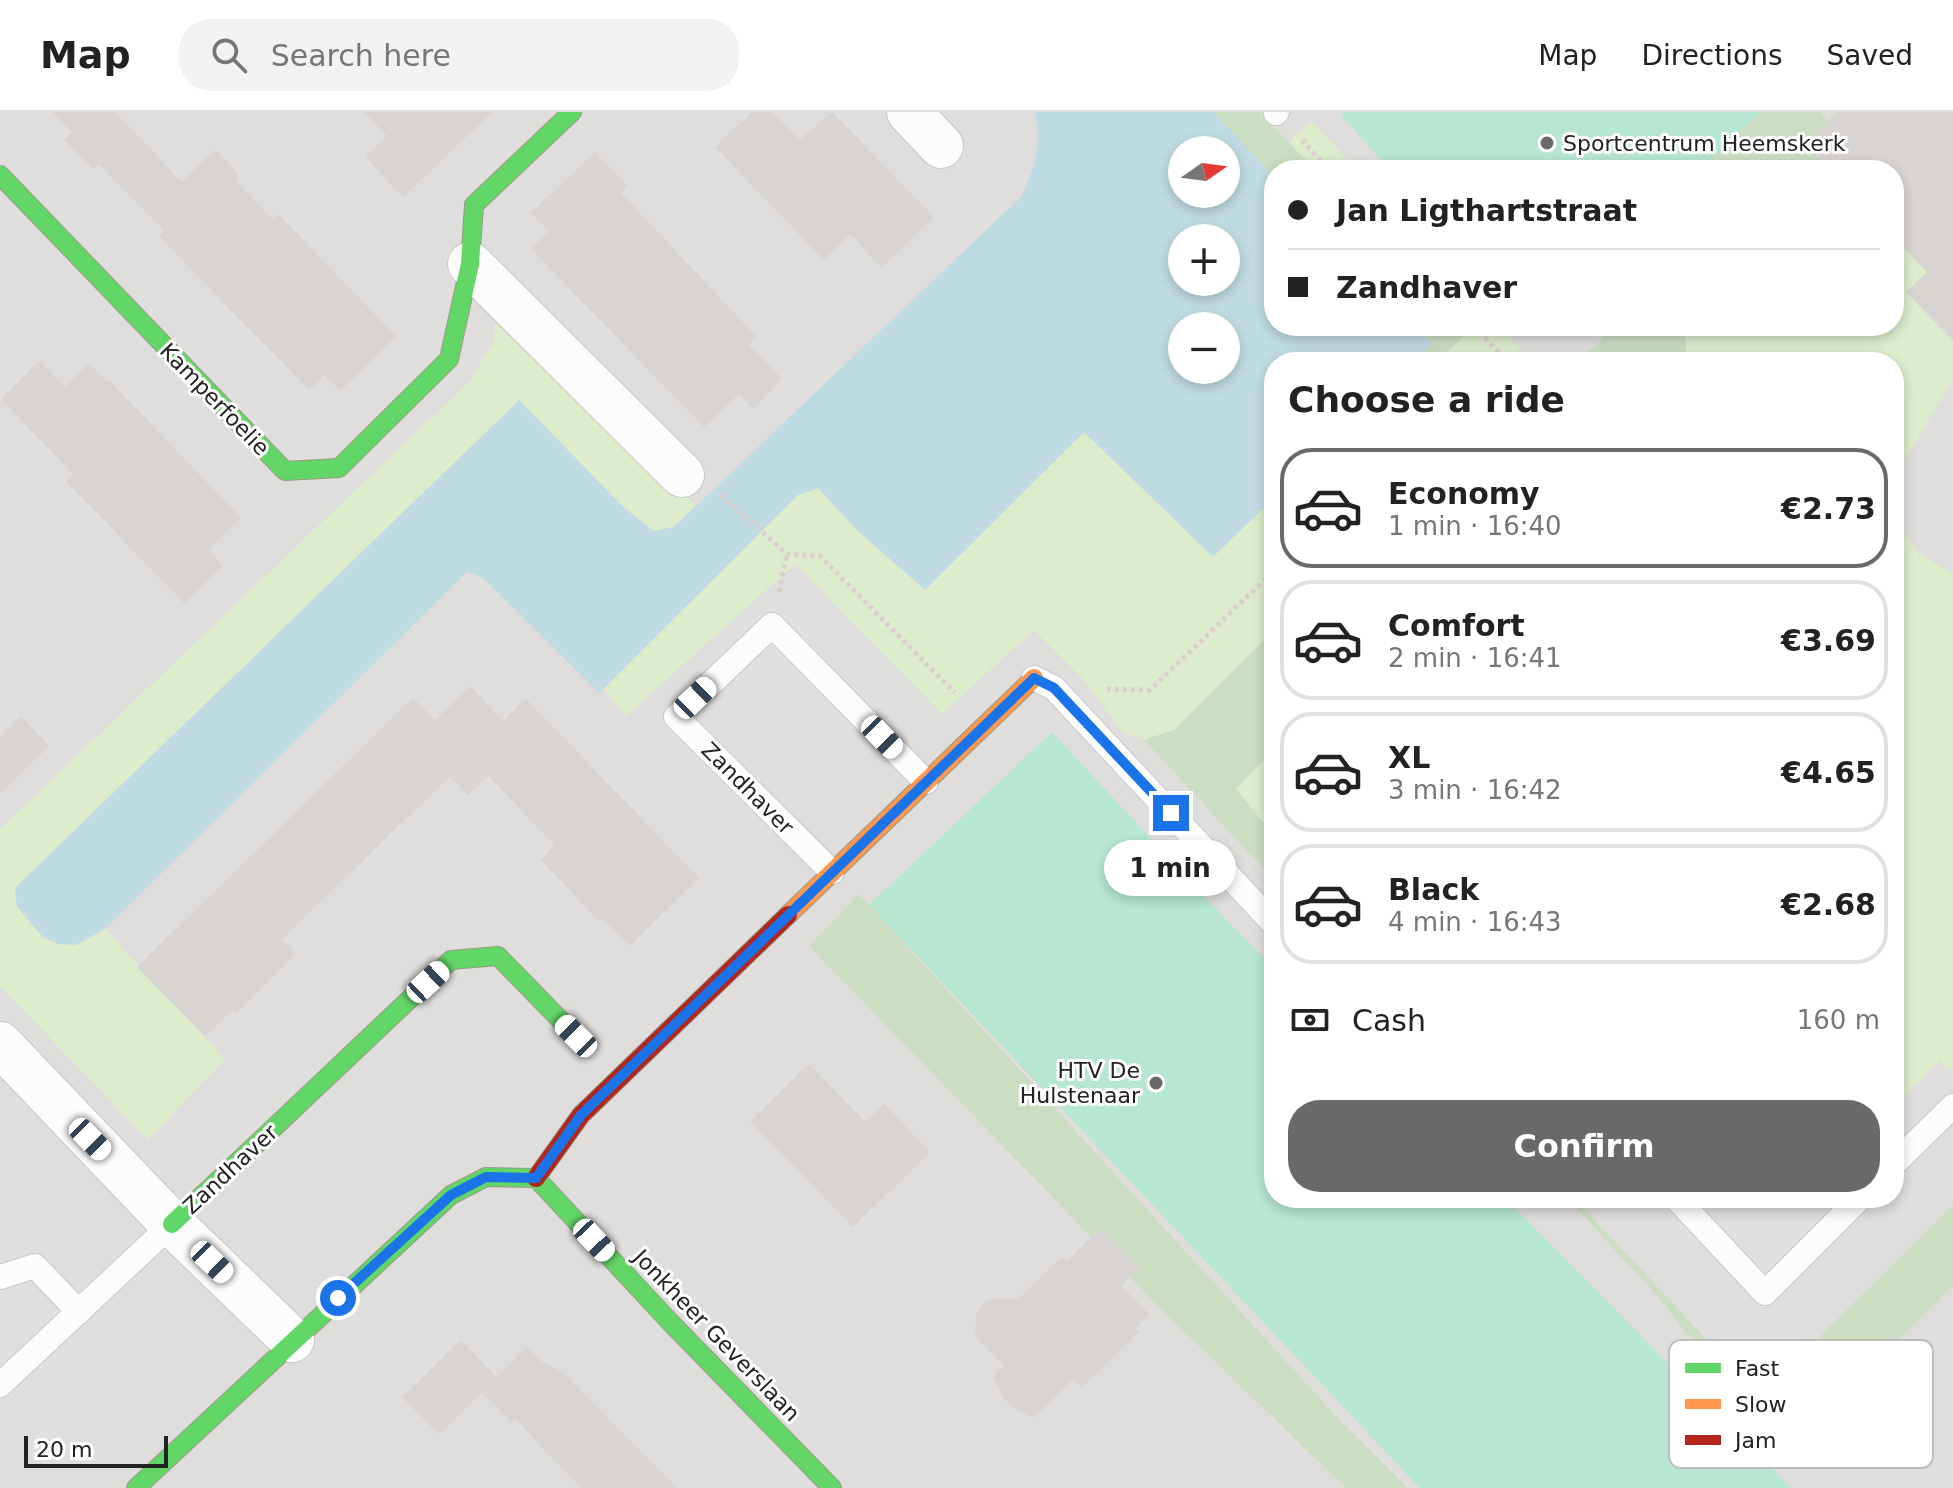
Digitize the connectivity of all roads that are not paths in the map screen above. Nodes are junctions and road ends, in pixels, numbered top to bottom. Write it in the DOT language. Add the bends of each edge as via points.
graph roads {
  1 [pos="572,112"];
  2 [pos="909,112"];
  3 [pos="941,146"];
  4 [pos="0,175"];
  5 [pos="470,264"];
  6 [pos="696,480"];
  7 [pos="1044,683"];
  8 [pos="926,782"];
  9 [pos="832,872"];
  10 [pos="1264,914"];
  11 [pos="576,1036"];
  12 [pos="0,1044"];
  13 [pos="1953,1106"];
  14 [pos="1904,1154"];
  15 [pos="536,1178"];
  16 [pos="1685,1208"];
  17 [pos="1843,1208"];
  18 [pos="172,1224"];
  19 [pos="0,1277"];
  20 [pos="79,1312"];
  21 [pos="292,1340"];
  22 [pos="0,1385"];
  23 [pos="136,1488"];
  24 [pos="832,1488"];
  1 -- 5 [label="street, Kamperfoelie" via="474,205"];
  2 -- 3 [label="street"];
  4 -- 5 [label="street, Kamperfoelie" via="285,471 339,468 449,359"];
  5 -- 6 [label="street"];
  7 -- 8 [label="street" via="986,724"];
  7 -- 10 [label="lane"];
  8 -- 9 [label="street"];
  8 -- 9 [label="lane, Zandhaver" via="772,625 676,717"];
  9 -- 15 [label="street" via="581,1115"];
  11 -- 18 [label="street, Zandhaver" via="498,956 451,960"];
  12 -- 18 [label="street"];
  13 -- 14 [label="lane"];
  15 -- 21 [label="street" via="486,1177 451,1195"];
  15 -- 24 [label="street, Jonkheer Geverslaan"];
  16 -- 17 [label="lane" via="1765,1293"];
  18 -- 20 [label="lane"];
  18 -- 21 [label="street"];
  19 -- 20 [label="lane" via="35,1266"];
  20 -- 22 [label="lane"];
  21 -- 23 [label="street"];
}
